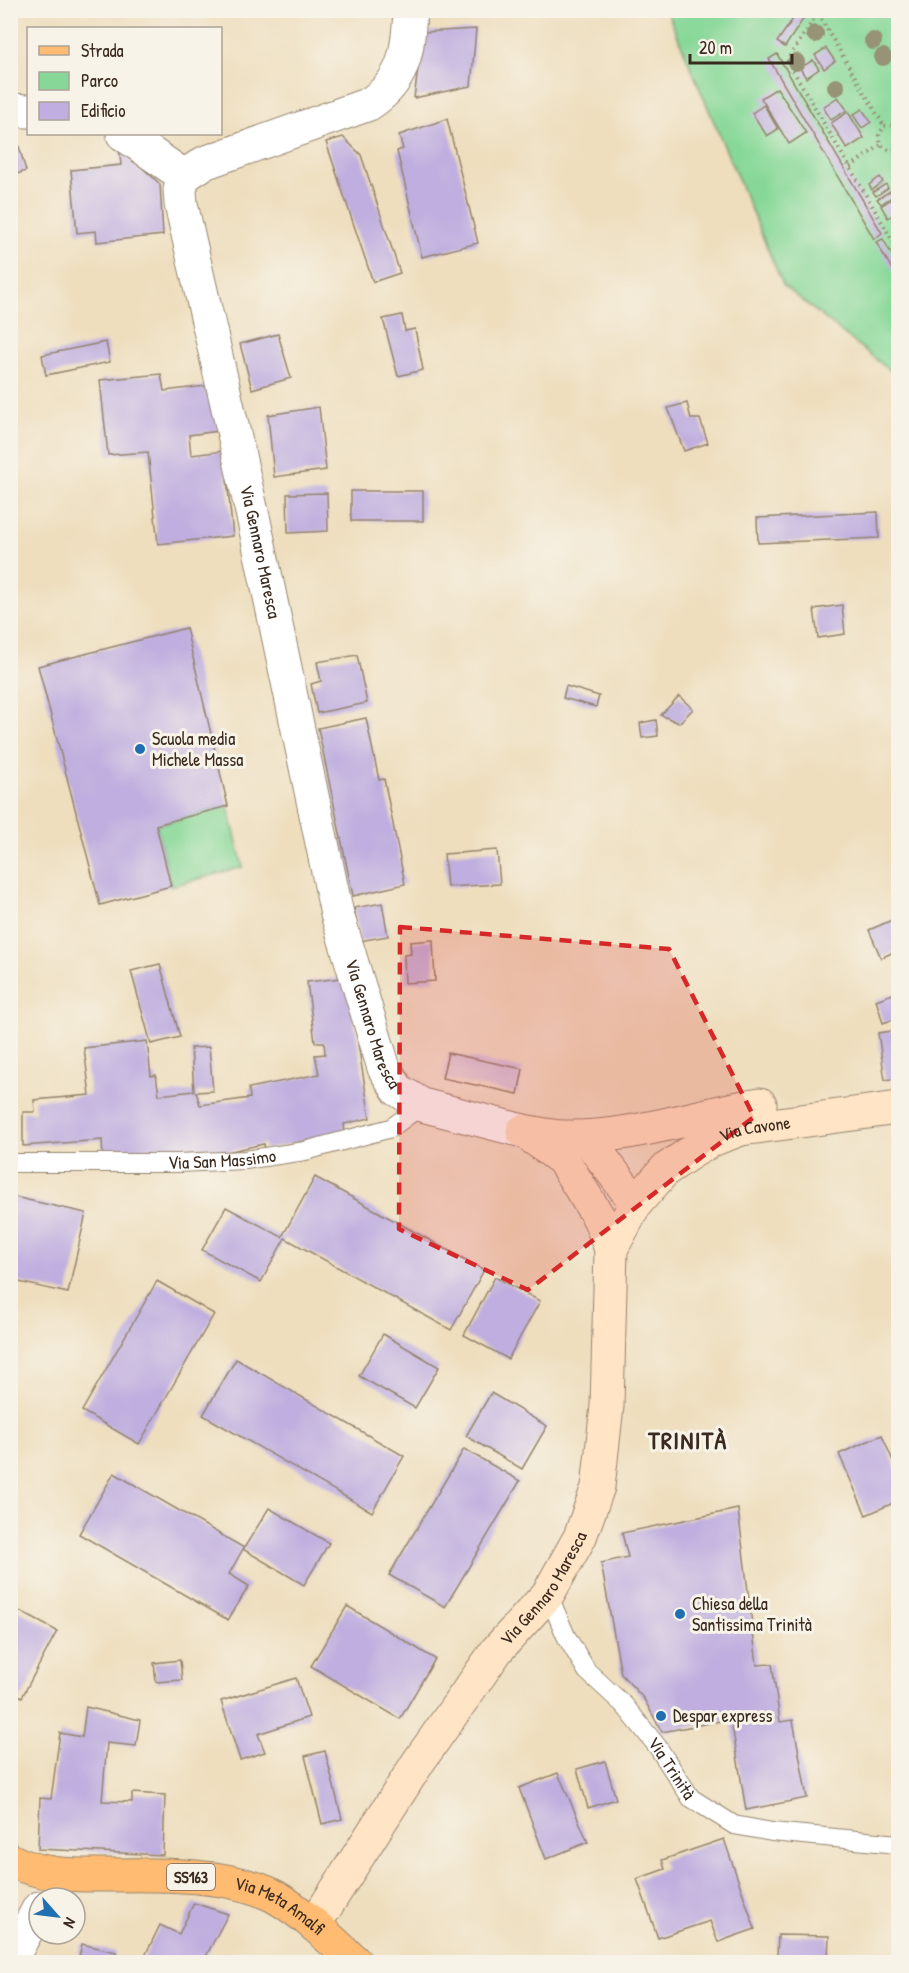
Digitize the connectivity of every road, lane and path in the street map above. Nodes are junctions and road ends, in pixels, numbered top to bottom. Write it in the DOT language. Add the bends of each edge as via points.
graph roads {
  1 [pos="410,10"];
  2 [pos="819,12"];
  3 [pos="10,110"];
  4 [pos="27,111"];
  5 [pos="898,125"];
  6 [pos="884,126"];
  7 [pos="124,135"];
  8 [pos="881,145"];
  9 [pos="898,149"];
  10 [pos="850,167"];
  11 [pos="184,176"];
  12 [pos="898,250"];
  13 [pos="422,1106"];
  14 [pos="889,1108"];
  15 [pos="523,1131"];
  16 [pos="586,1137"];
  17 [pos="10,1163"];
  18 [pos="636,1203"];
  19 [pos="611,1249"];
  20 [pos="548,1594"];
  21 [pos="898,1844"];
  22 [pos="10,1860"];
  23 [pos="51,1886"];
  24 [pos="314,1925"];
  25 [pos="27,1930"];
  26 [pos="13,1962"];
  27 [pos="355,1962"];
  1 -- 11 [label="street" via="399,74 387,93 369,104 204,163"];
  2 -- 6 [label="path"];
  2 -- 10 [label="path" via="787,60"];
  3 -- 4 [label="street"];
  5 -- 6 [label="path"];
  6 -- 8 [label="path" via="879,135"];
  7 -- 11 [label="street"];
  8 -- 9 [label="path" via="889,150"];
  8 -- 10 [label="path"];
  10 -- 12 [label="path"];
  11 -- 13 [label="street, Via Gennaro Maresca" via="182,204 337,914 384,1068 398,1090"];
  13 -- 15 [label="street, Via Gennaro Maresca"];
  13 -- 17 [label="lane, Via San Massimo" via="391,1128 305,1151 245,1160"];
  14 -- 16 [label="main road" via="831,1097 785,1100"];
  14 -- 18 [label="main road, Via Cavone" via="741,1129 714,1139 665,1170"];
  15 -- 16 [label="main road"];
  15 -- 19 [label="main road" via="563,1160 599,1218"];
  16 -- 18 [label="main road"];
  18 -- 19 [label="main road, Via Gennaro Maresca"];
  19 -- 20 [label="main road, Via Gennaro Maresca" via="607,1406 598,1487 580,1537"];
  20 -- 21 [label="lane, Via Trinità" via="587,1671 624,1705 691,1798 734,1825"];
  20 -- 24 [label="main road, Via Gennaro Maresca" via="497,1650 419,1761"];
  22 -- 23 [label="main road, Via Meta Amalfi / SS163"];
  23 -- 24 [label="main road, Via Meta Amalfi / SS163" via="171,1874 243,1885 273,1896"];
  24 -- 27 [label="main road, Via Meta Amalfi / SS163"];
  25 -- 26 [label="street"];
}
